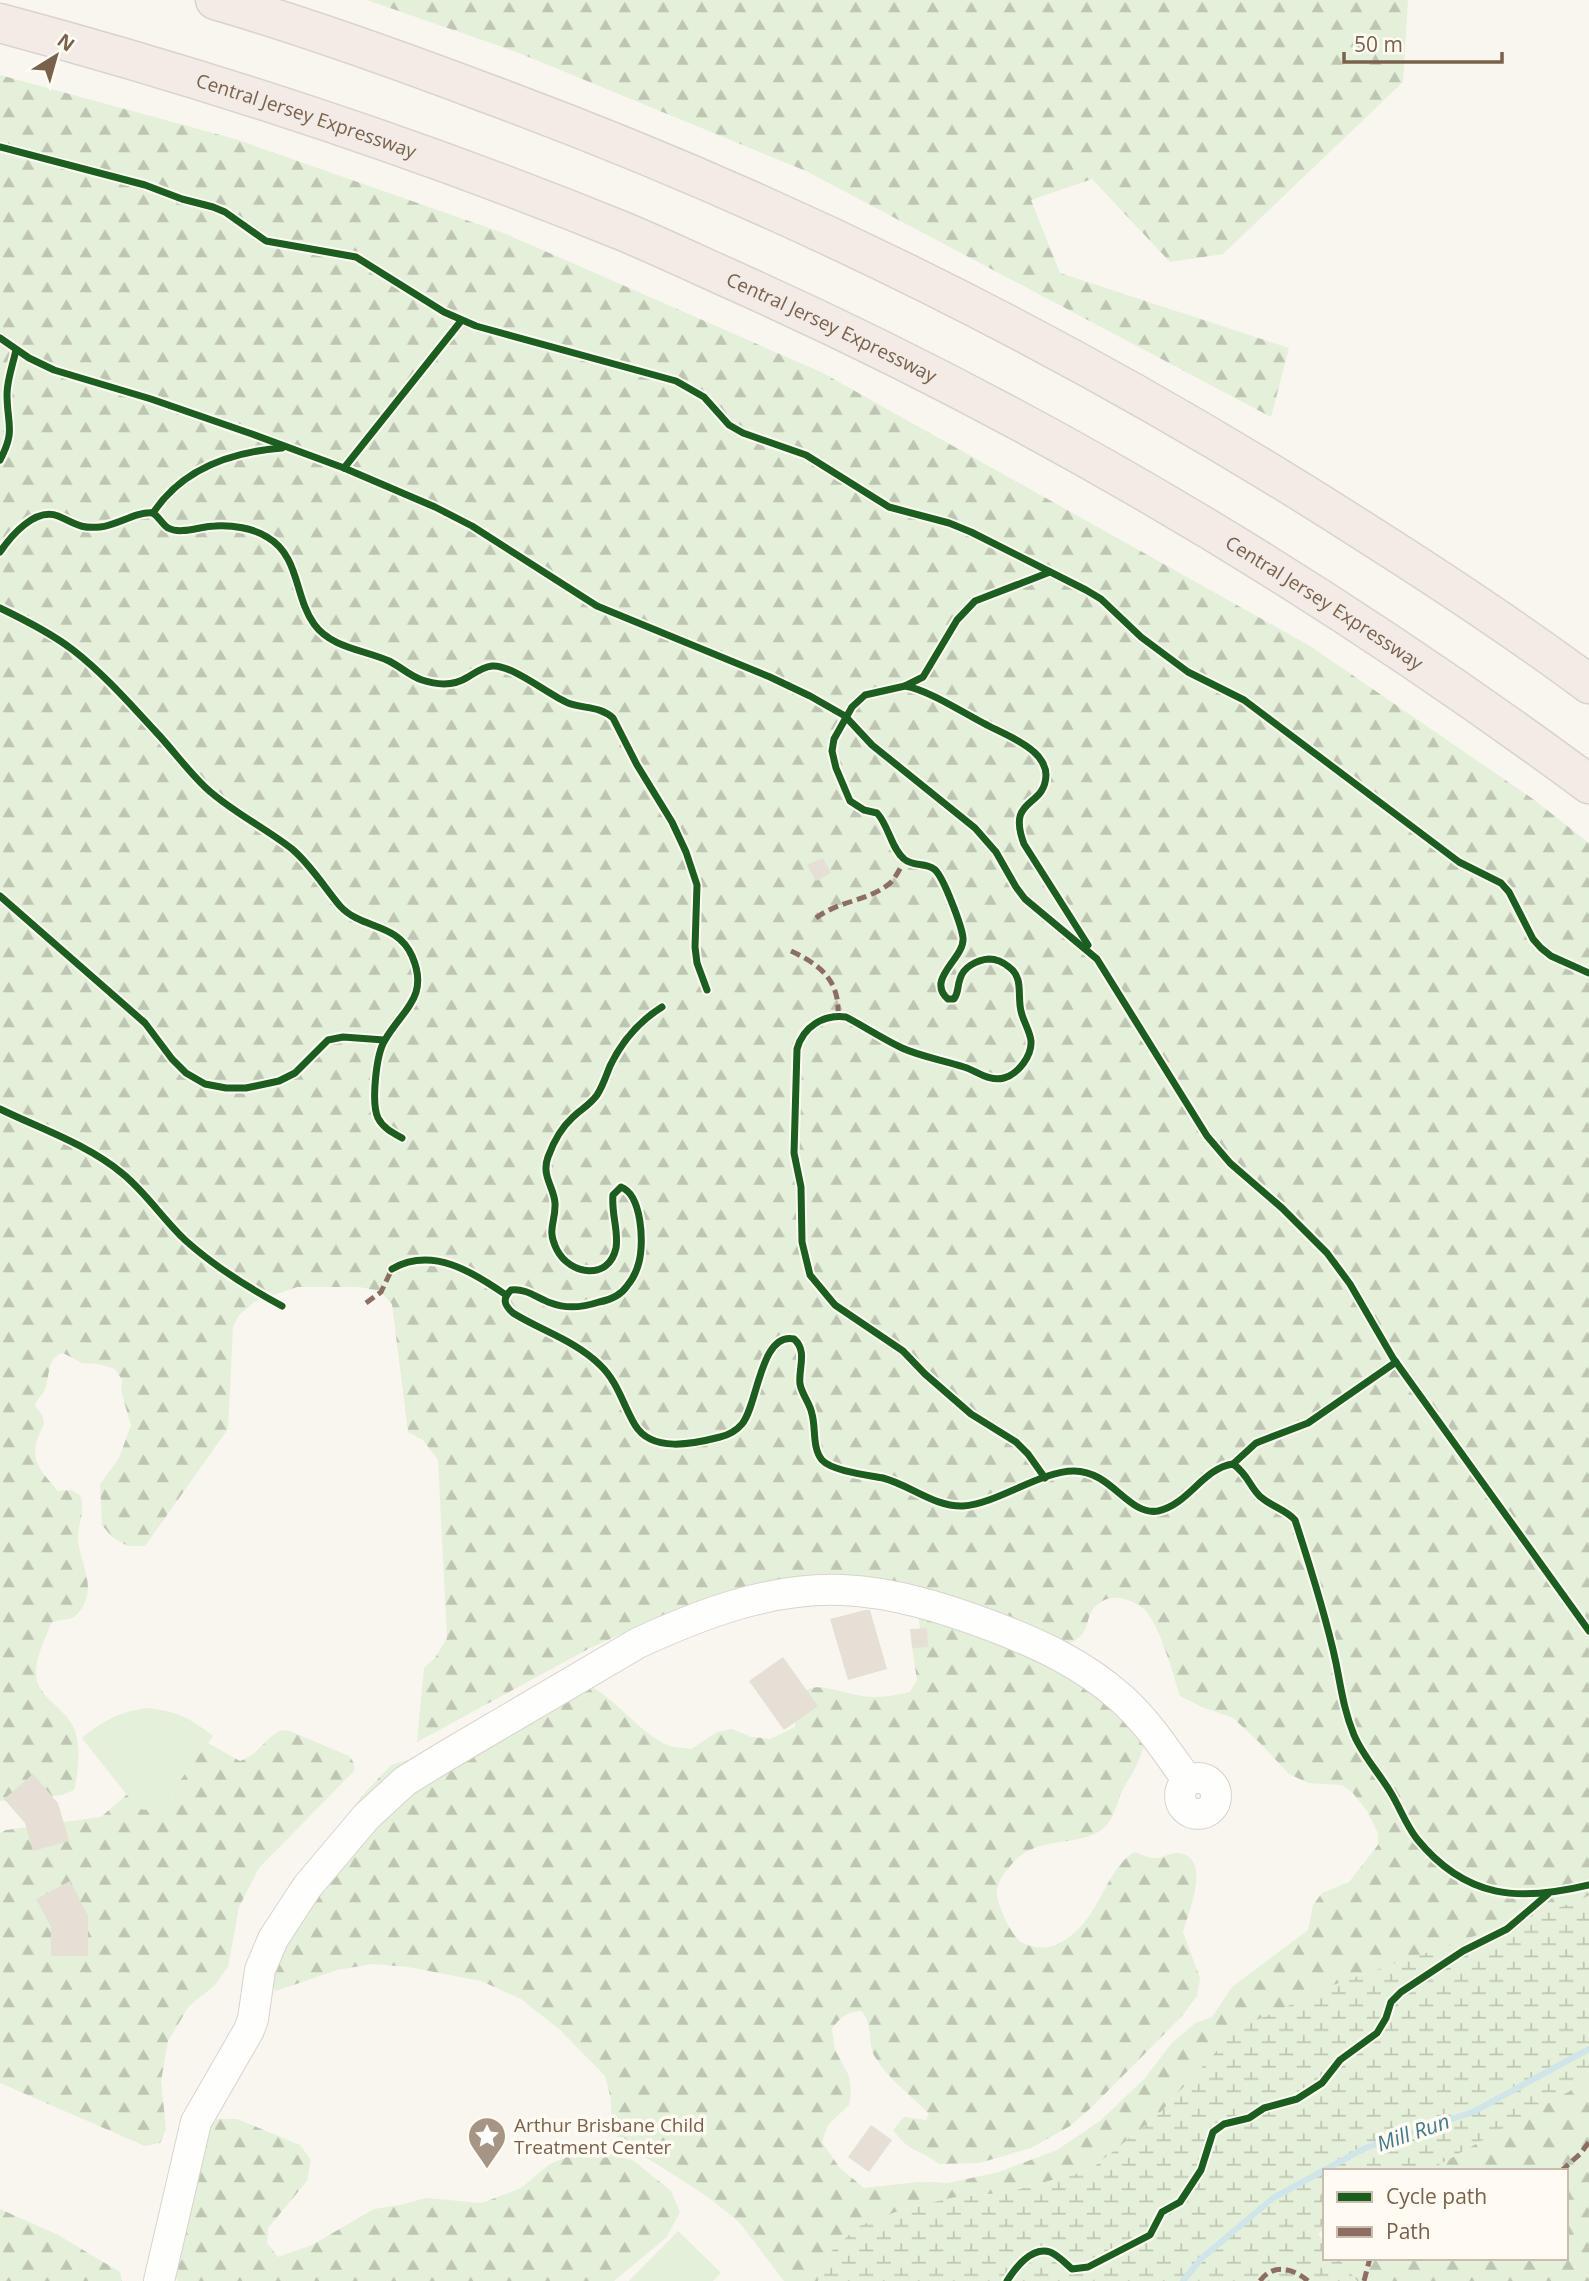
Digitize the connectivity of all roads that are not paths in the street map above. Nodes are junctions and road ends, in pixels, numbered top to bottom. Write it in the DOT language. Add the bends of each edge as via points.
graph roads {
  1 [pos="215,0"];
  2 [pos="0,23"];
  3 [pos="1589,684"];
  4 [pos="1589,784"];
  5 [pos="1188,1781"];
  6 [pos="159,2281"];
  1 -- 3 [label="highway" via="559,120 792,219 932,285 1188,423 1315,500"];
  2 -- 4 [label="highway, Central Jersey Expressway" via="201,79 399,145 629,234 813,317 1036,429 1164,502 1418,662"];
  5 -- 6 [label="street" via="1135,1712 1079,1666 1041,1645 919,1603 853,1591 794,1593 719,1610 638,1643 405,1782 366,1817 307,1887 273,1939 260,1970 249,2030 196,2122"];
}
